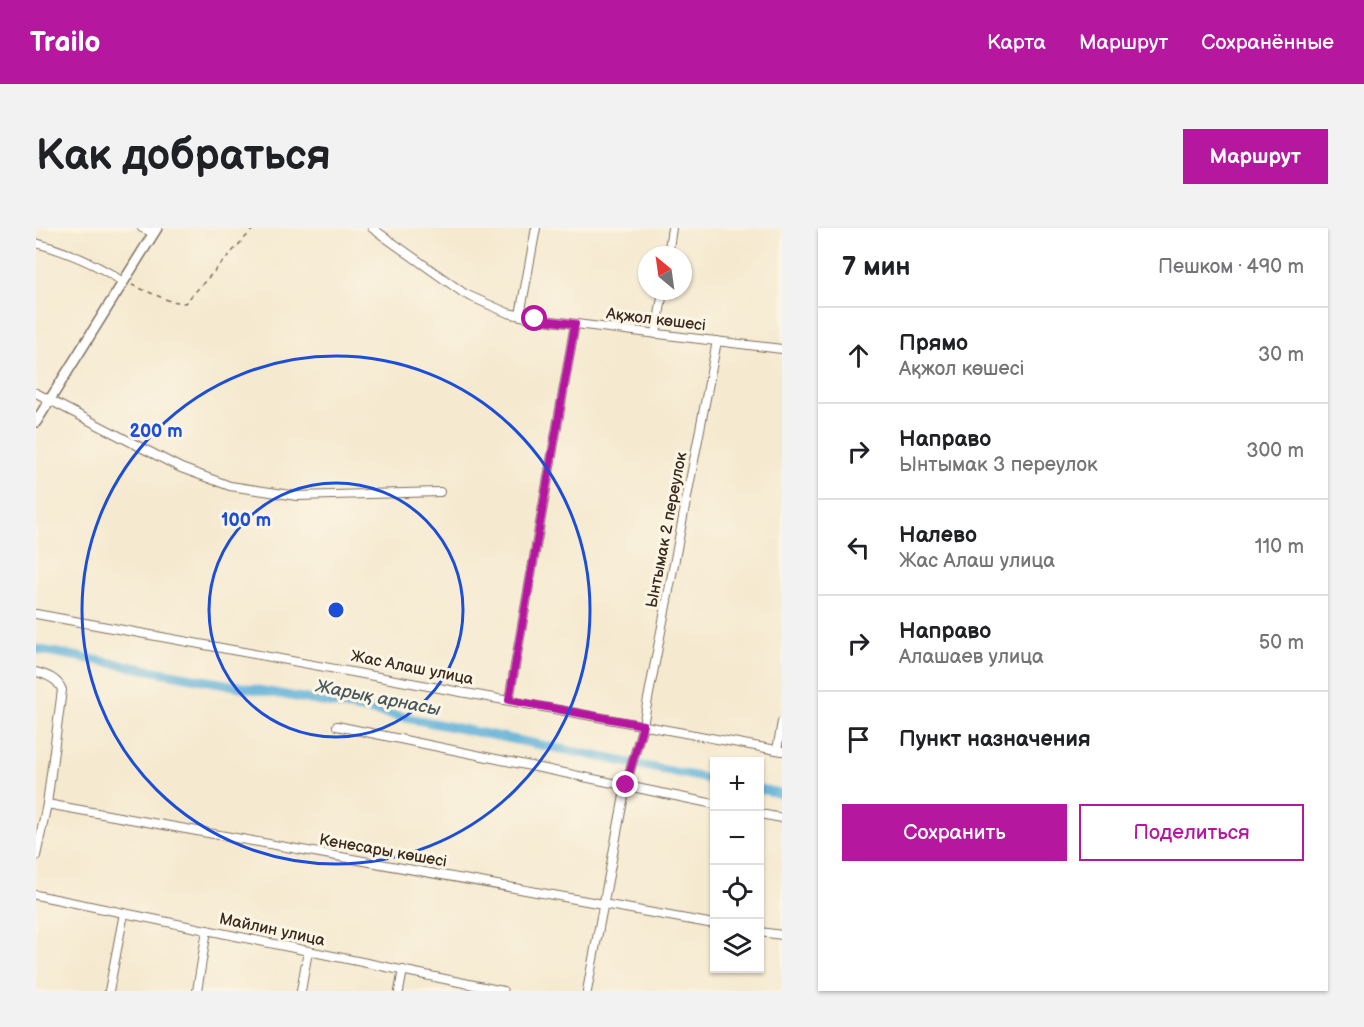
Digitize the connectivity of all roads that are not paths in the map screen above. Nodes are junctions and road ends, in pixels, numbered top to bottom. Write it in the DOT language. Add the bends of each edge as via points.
graph roads {
  1 [pos="142,228"];
  2 [pos="372,228"];
  3 [pos="536,228"];
  4 [pos="672,228"];
  5 [pos="156,231"];
  6 [pos="36,243"];
  7 [pos="669,246"];
  8 [pos="123,282"];
  9 [pos="662,300"];
  10 [pos="520,315"];
  11 [pos="575,324"];
  12 [pos="656,334"];
  13 [pos="717,341"];
  14 [pos="782,349"];
  15 [pos="36,393"];
  16 [pos="49,400"];
  17 [pos="36,422"];
  18 [pos="440,492"];
  19 [pos="36,614"];
  20 [pos="36,672"];
  21 [pos="509,700"];
  22 [pos="782,722"];
  23 [pos="643,725"];
  24 [pos="337,726"];
  25 [pos="779,750"];
  26 [pos="626,785"];
  27 [pos="710,803"];
  28 [pos="46,804"];
  29 [pos="764,815"];
  30 [pos="782,818"];
  31 [pos="36,856"];
  32 [pos="36,895"];
  33 [pos="603,905"];
  34 [pos="124,913"];
  35 [pos="710,923"];
  36 [pos="207,930"];
  37 [pos="764,933"];
  38 [pos="782,935"];
  39 [pos="308,951"];
  40 [pos="403,970"];
  41 [pos="110,991"];
  42 [pos="197,991"];
  43 [pos="301,991"];
  44 [pos="399,991"];
  45 [pos="501,991"];
  46 [pos="587,991"];
  1 -- 5 [label="street"];
  2 -- 10 [label="street, Ақжол көшесі" via="465,294"];
  3 -- 10 [label="street"];
  4 -- 7 [label="street"];
  5 -- 8 [label="street"];
  6 -- 8 [label="street" via="102,267"];
  8 -- 16 [label="street"];
  9 -- 12 [label="street"];
  10 -- 11 [label="street, Ақжол көшесі"];
  11 -- 12 [label="street, Ақжол көшесі"];
  11 -- 21 [label="street"];
  12 -- 13 [label="street, Ақжол көшесі"];
  13 -- 14 [label="street, Ақжол көшесі"];
  13 -- 23 [label="street, Ынтымак 2 переулок"];
  15 -- 16 [label="street"];
  16 -- 17 [label="street"];
  16 -- 18 [label="street" via="182,468 230,486 297,496"];
  19 -- 21 [label="street, Жас Алаш улица"];
  20 -- 28 [label="street" via="55,680 62,690"];
  21 -- 23 [label="street, Жас Алаш улица"];
  22 -- 25 [label="street"];
  23 -- 25 [label="street, Жас Алаш улица"];
  23 -- 26 [label="street, Ынтымак 2 переулок"];
  24 -- 26 [label="street"];
  26 -- 27 [label="street"];
  26 -- 33 [label="street, Ынтымак 2 переулок"];
  28 -- 31 [label="street"];
  28 -- 33 [label="street, Кенесары көшесі"];
  29 -- 30 [label="street"];
  32 -- 34 [label="street, Майлин улица"];
  33 -- 35 [label="street, Кенесары көшесі"];
  33 -- 46 [label="street, Ынтымак 2 переулок"];
  34 -- 36 [label="street, Майлин улица"];
  34 -- 41 [label="street"];
  36 -- 39 [label="street, Майлин улица"];
  36 -- 42 [label="street"];
  37 -- 38 [label="street"];
  39 -- 40 [label="street, Майлин улица"];
  39 -- 43 [label="street"];
  40 -- 44 [label="street"];
  40 -- 45 [label="street, Майлин улица"];
}
